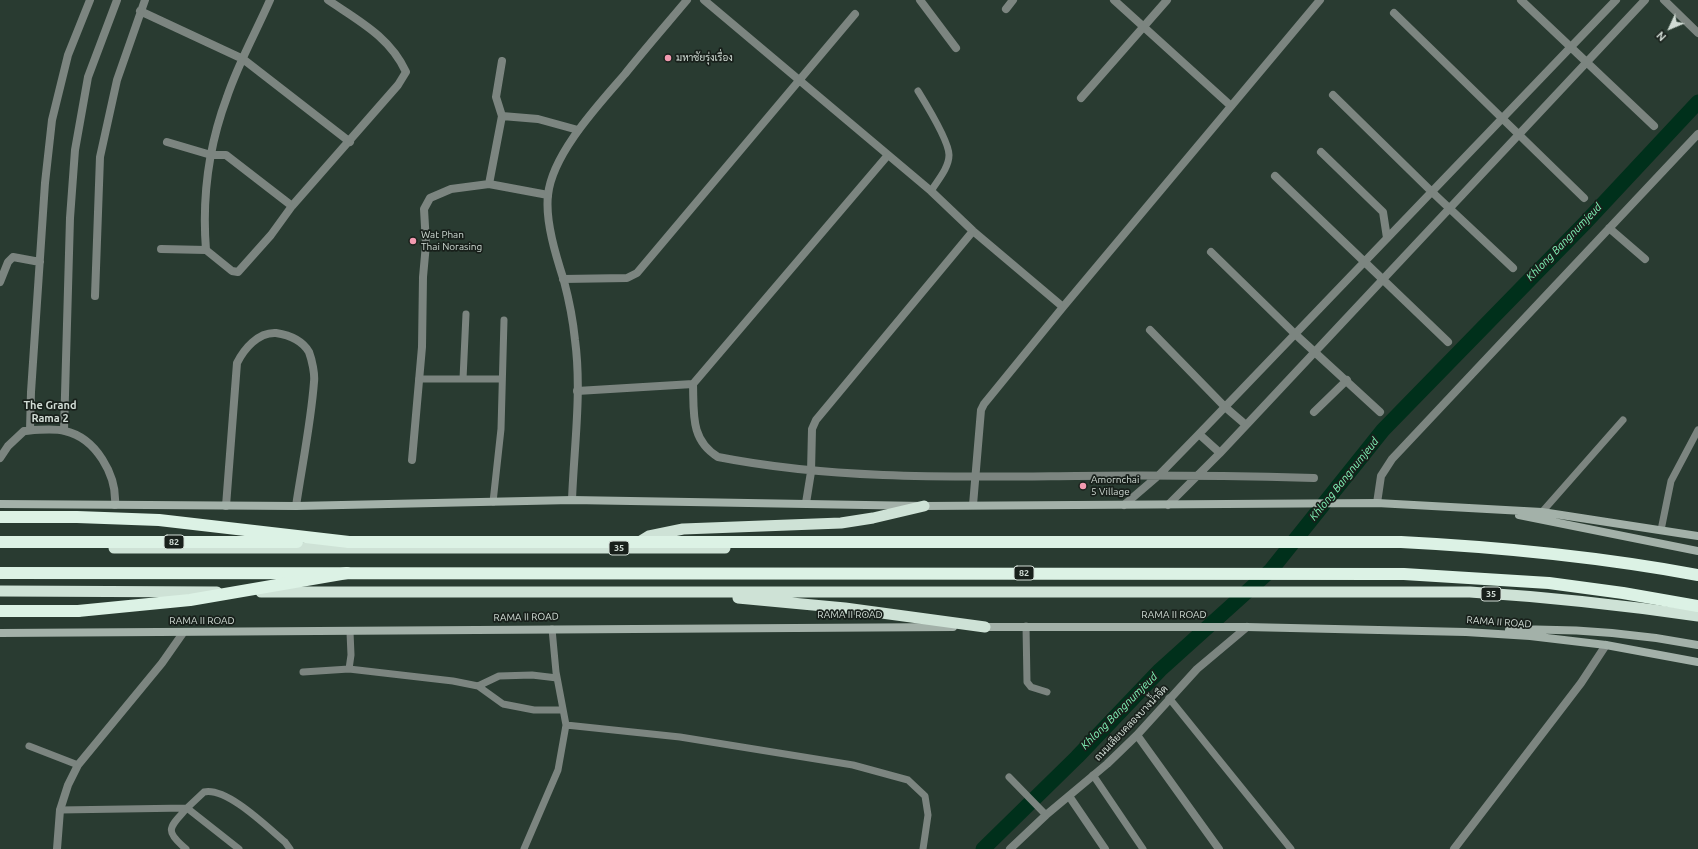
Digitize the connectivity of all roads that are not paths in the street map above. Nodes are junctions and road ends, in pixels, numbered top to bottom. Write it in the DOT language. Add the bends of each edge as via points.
graph roads {
  1 [pos="90,0"];
  2 [pos="117,0"];
  3 [pos="145,0"];
  4 [pos="270,0"];
  5 [pos="328,0"];
  6 [pos="687,0"];
  7 [pos="704,0"];
  8 [pos="920,0"];
  9 [pos="1013,0"];
  10 [pos="1114,0"];
  11 [pos="1167,0"];
  12 [pos="1320,0"];
  13 [pos="1521,0"];
  14 [pos="1616,0"];
  15 [pos="1645,0"];
  16 [pos="1664,0"];
  17 [pos="1006,10"];
  18 [pos="140,11"];
  19 [pos="1394,13"];
  20 [pos="855,14"];
  21 [pos="1144,27"];
  22 [pos="1698,33"];
  23 [pos="1570,47"];
  24 [pos="956,48"];
  25 [pos="243,59"];
  26 [pos="502,61"];
  27 [pos="1587,62"];
  28 [pos="799,80"];
  29 [pos="918,91"];
  30 [pos="1333,95"];
  31 [pos="1081,98"];
  32 [pos="1231,106"];
  33 [pos="502,116"];
  34 [pos="1502,119"];
  35 [pos="1654,126"];
  36 [pos="578,130"];
  37 [pos="1698,134"];
  38 [pos="1519,135"];
  39 [pos="167,142"];
  40 [pos="350,142"];
  41 [pos="1321,152"];
  42 [pos="211,155"];
  43 [pos="888,155"];
  44 [pos="1274,176"];
  45 [pos="489,184"];
  46 [pos="931,191"];
  47 [pos="1432,192"];
  48 [pos="548,195"];
  49 [pos="1584,198"];
  50 [pos="292,206"];
  51 [pos="1450,208"];
  52 [pos="1609,228"];
  53 [pos="973,231"];
  54 [pos="1387,238"];
  55 [pos="161,249"];
  56 [pos="206,250"];
  57 [pos="1211,252"];
  58 [pos="1645,259"];
  59 [pos="40,262"];
  60 [pos="1364,262"];
  61 [pos="1513,268"];
  62 [pos="1383,279"];
  63 [pos="563,280"];
  64 [pos="0,282"];
  65 [pos="95,296"];
  66 [pos="1063,307"];
  67 [pos="466,314"];
  68 [pos="504,320"];
  69 [pos="1150,330"];
  70 [pos="1295,334"];
  71 [pos="1448,342"];
  72 [pos="1315,352"];
  73 [pos="419,379"];
  74 [pos="462,379"];
  75 [pos="502,379"];
  76 [pos="1347,380"];
  77 [pos="693,384"];
  78 [pos="577,391"];
  79 [pos="1225,407"];
  80 [pos="1314,412"];
  81 [pos="1380,412"];
  82 [pos="1623,420"];
  83 [pos="1246,425"];
  84 [pos="30,430"];
  85 [pos="64,430"];
  86 [pos="1698,430"];
  87 [pos="1199,434"];
  88 [pos="1220,453"];
  89 [pos="0,458"];
  90 [pos="412,460"];
  91 [pos="811,472"];
  92 [pos="1159,475"];
  93 [pos="1196,476"];
  94 [pos="976,477"];
  95 [pos="1314,478"];
  96 [pos="572,500"];
  97 [pos="493,502"];
  98 [pos="806,503"];
  99 [pos="1377,503"];
  100 [pos="0,504"];
  101 [pos="115,505"];
  102 [pos="973,505"];
  103 [pos="1124,505"];
  104 [pos="1168,505"];
  105 [pos="226,506"];
  106 [pos="296,506"];
  107 [pos="924,506"];
  108 [pos="1482,508"];
  109 [pos="1542,512"];
  110 [pos="0,517"];
  111 [pos="1661,530"];
  112 [pos="1698,536"];
  113 [pos="0,542"];
  114 [pos="349,542"];
  115 [pos="0,548"];
  116 [pos="632,548"];
  117 [pos="1698,551"];
  118 [pos="0,573"];
  119 [pos="347,573"];
  120 [pos="1698,574"];
  121 [pos="0,592"];
  122 [pos="644,592"];
  123 [pos="1698,606"];
  124 [pos="0,611"];
  125 [pos="1698,616"];
  126 [pos="985,626"];
  127 [pos="1026,626"];
  128 [pos="1247,627"];
  129 [pos="552,629"];
  130 [pos="350,632"];
  131 [pos="1466,632"];
  132 [pos="0,633"];
  133 [pos="183,633"];
  134 [pos="1606,645"];
  135 [pos="1698,645"];
  136 [pos="1698,662"];
  137 [pos="349,669"];
  138 [pos="303,672"];
  139 [pos="557,678"];
  140 [pos="478,686"];
  141 [pos="1048,692"];
  142 [pos="1169,698"];
  143 [pos="563,710"];
  144 [pos="566,725"];
  145 [pos="1136,735"];
  146 [pos="29,746"];
  147 [pos="78,765"];
  148 [pos="1093,775"];
  149 [pos="1010,777"];
  150 [pos="1069,796"];
  151 [pos="187,808"];
  152 [pos="60,810"];
  153 [pos="1046,815"];
  154 [pos="57,849"];
  155 [pos="186,849"];
  156 [pos="239,849"];
  157 [pos="290,849"];
  158 [pos="524,849"];
  159 [pos="923,849"];
  160 [pos="1010,849"];
  161 [pos="1105,849"];
  162 [pos="1143,849"];
  163 [pos="1219,849"];
  164 [pos="1291,849"];
  165 [pos="1454,849"];
  1 -- 59 [label="street" via="68,55 52,120"];
  2 -- 85 [label="street" via="88,77 75,150 70,218"];
  3 -- 18 [label="street"];
  4 -- 25 [label="street"];
  5 -- 40 [label="street" via="377,33 398,56 406,72"];
  6 -- 36 [label="street"];
  7 -- 28 [label="street"];
  8 -- 24 [label="street"];
  9 -- 17 [label="street"];
  10 -- 21 [label="street"];
  11 -- 21 [label="street"];
  12 -- 32 [label="street"];
  13 -- 23 [label="street"];
  14 -- 23 [label="street"];
  15 -- 27 [label="street"];
  16 -- 22 [label="street"];
  18 -- 25 [label="street"];
  18 -- 65 [label="street" via="117,80 100,157"];
  19 -- 34 [label="street"];
  20 -- 28 [label="street"];
  21 -- 31 [label="street"];
  21 -- 32 [label="street"];
  23 -- 27 [label="street"];
  23 -- 34 [label="street"];
  25 -- 40 [label="street"];
  25 -- 42 [label="street" via="227,97"];
  26 -- 33 [label="street" via="496,97"];
  27 -- 35 [label="street"];
  27 -- 38 [label="street"];
  28 -- 43 [label="street"];
  28 -- 63 [label="street" via="637,273 627,278"];
  29 -- 46 [label="lane" via="938,124 949,155 944,170"];
  30 -- 47 [label="street"];
  32 -- 66 [label="street"];
  33 -- 36 [label="street" via="538,119"];
  33 -- 45 [label="street"];
  34 -- 38 [label="street"];
  34 -- 47 [label="street"];
  36 -- 48 [label="street" via="553,175"];
  37 -- 52 [label="street"];
  38 -- 49 [label="street"];
  38 -- 51 [label="street"];
  39 -- 42 [label="street"];
  40 -- 50 [label="street"];
  41 -- 54 [label="street" via="1384,212"];
  42 -- 50 [label="street" via="226,154"];
  42 -- 56 [label="street" via="204,228"];
  43 -- 46 [label="street"];
  43 -- 77 [label="street"];
  44 -- 60 [label="street"];
  45 -- 48 [label="street"];
  45 -- 73 [label="street" via="451,189 430,198 426,203"];
  46 -- 53 [label="street"];
  47 -- 51 [label="street"];
  47 -- 54 [label="street"];
  48 -- 63 [label="street" via="550,224"];
  50 -- 56 [label="street" via="271,235 238,272 232,271"];
  51 -- 61 [label="street"];
  51 -- 62 [label="street"];
  52 -- 58 [label="street"];
  52 -- 99 [label="street" via="1392,459 1381,476"];
  53 -- 66 [label="street"];
  53 -- 91 [label="street" via="816,420 812,429"];
  54 -- 60 [label="street"];
  55 -- 56 [label="street"];
  57 -- 70 [label="street"];
  59 -- 64 [label="street" via="13,257 8,262"];
  59 -- 84 [label="street"];
  60 -- 62 [label="street"];
  60 -- 70 [label="street"];
  62 -- 71 [label="street"];
  62 -- 72 [label="street"];
  63 -- 78 [label="street" via="575,341"];
  66 -- 94 [label="street" via="984,404 981,410"];
  67 -- 74 [label="lane"];
  68 -- 75 [label="lane"];
  69 -- 79 [label="street"];
  70 -- 72 [label="street"];
  70 -- 79 [label="street"];
  72 -- 76 [label="street"];
  72 -- 83 [label="street"];
  73 -- 74 [label="lane"];
  73 -- 90 [label="street"];
  74 -- 75 [label="lane"];
  75 -- 97 [label="lane" via="501,429"];
  76 -- 80 [label="street"];
  76 -- 81 [label="street"];
  77 -- 78 [label="street"];
  77 -- 91 [label="street" via="695,426 707,451 722,458"];
  78 -- 96 [label="street"];
  79 -- 83 [label="street"];
  79 -- 87 [label="street"];
  82 -- 109 [label="lane"];
  83 -- 88 [label="street"];
  84 -- 85 [label="street"];
  84 -- 89 [label="street" via="17,436"];
  85 -- 101 [label="street" via="77,435 95,448 110,472 116,494"];
  86 -- 111 [label="lane" via="1671,481"];
  87 -- 88 [label="street"];
  87 -- 92 [label="street"];
  88 -- 93 [label="street"];
  91 -- 94 [label="street"];
  91 -- 98 [label="street"];
  92 -- 93 [label="street"];
  92 -- 94 [label="street"];
  92 -- 103 [label="street"];
  93 -- 95 [label="street"];
  93 -- 104 [label="street"];
  94 -- 102 [label="street"];
  96 -- 97 [label="main road"];
  96 -- 98 [label="main road"];
  97 -- 106 [label="main road"];
  98 -- 107 [label="main road"];
  99 -- 104 [label="main road"];
  99 -- 108 [label="main road"];
  100 -- 101 [label="main road"];
  101 -- 105 [label="main road"];
  102 -- 103 [label="main road"];
  102 -- 107 [label="main road"];
  103 -- 104 [label="main road"];
  105 -- 106 [label="main road"];
  105 -- 106 [label="street" via="237,363 251,344 261,337 274,333 299,341 308,352 314,381"];
  107 -- 116 [label="highway" via="841,523 683,529 649,536 641,539"];
  108 -- 109 [label="main road"];
  108 -- 117 [label="main road"];
  109 -- 111 [label="main road"];
  110 -- 114 [label="highway" via="159,520"];
  111 -- 112 [label="main road"];
  113 -- 114 [label="highway, 82"];
  114 -- 120 [label="highway, 82, bridge" via="1401,542 1552,554"];
  115 -- 116 [label="highway, 35"];
  116 -- 120 [label="highway, 35" via="1423,547"];
  118 -- 119 [label="highway, 82, bridge"];
  119 -- 123 [label="highway, 82" via="1404,574 1549,583"];
  119 -- 124 [label="highway, bridge" via="158,604 78,611"];
  121 -- 122 [label="highway, 35"];
  122 -- 125 [label="highway, 35" via="1470,592 1625,605"];
  122 -- 126 [label="highway" via="845,608"];
  126 -- 127 [label="main road, RAMA II ROAD"];
  126 -- 129 [label="main road, RAMA II ROAD"];
  127 -- 128 [label="main road, RAMA II ROAD"];
  127 -- 141 [label="lane" via="1027,682 1031,687"];
  128 -- 131 [label="main road, RAMA II ROAD"];
  128 -- 142 [label="street, ถนนเลียบคลองบางน้ำจืด" via="1197,669"];
  129 -- 130 [label="main road, RAMA II ROAD"];
  129 -- 139 [label="lane"];
  130 -- 133 [label="main road, RAMA II ROAD"];
  130 -- 137 [label="lane"];
  131 -- 134 [label="main road, RAMA II ROAD"];
  131 -- 135 [label="main road" via="1586,630"];
  132 -- 133 [label="main road, RAMA II ROAD"];
  133 -- 147 [label="street" via="162,663"];
  134 -- 136 [label="main road, RAMA II ROAD"];
  134 -- 165 [label="street" via="1576,690"];
  137 -- 138 [label="lane"];
  137 -- 140 [label="lane" via="426,677"];
  139 -- 140 [label="lane" via="532,675 499,676"];
  139 -- 143 [label="lane"];
  140 -- 143 [label="lane" via="504,704 534,710"];
  142 -- 145 [label="street, ถนนเลียบคลองบางน้ำจืด"];
  142 -- 164 [label="lane"];
  143 -- 144 [label="lane"];
  144 -- 158 [label="lane" via="558,770"];
  144 -- 159 [label="lane" via="680,737 853,764 908,780 925,796 928,815"];
  145 -- 148 [label="street, ถนนเลียบคลองบางน้ำจืด"];
  145 -- 163 [label="street"];
  146 -- 147 [label="lane"];
  147 -- 152 [label="street"];
  148 -- 150 [label="street, ถนนเลียบคลองบางน้ำจืด"];
  148 -- 162 [label="lane"];
  149 -- 153 [label="lane"];
  150 -- 153 [label="street, ถนนเลียบคลองบางน้ำจืด"];
  150 -- 161 [label="street"];
  151 -- 152 [label="lane"];
  151 -- 155 [label="lane" via="173,824 171,832 174,839"];
  151 -- 156 [label="lane"];
  151 -- 157 [label="lane" via="204,792 220,794 234,801 285,842"];
  152 -- 154 [label="street"];
  153 -- 160 [label="street, ถนนเลียบคลองบางน้ำจืด"];
}
